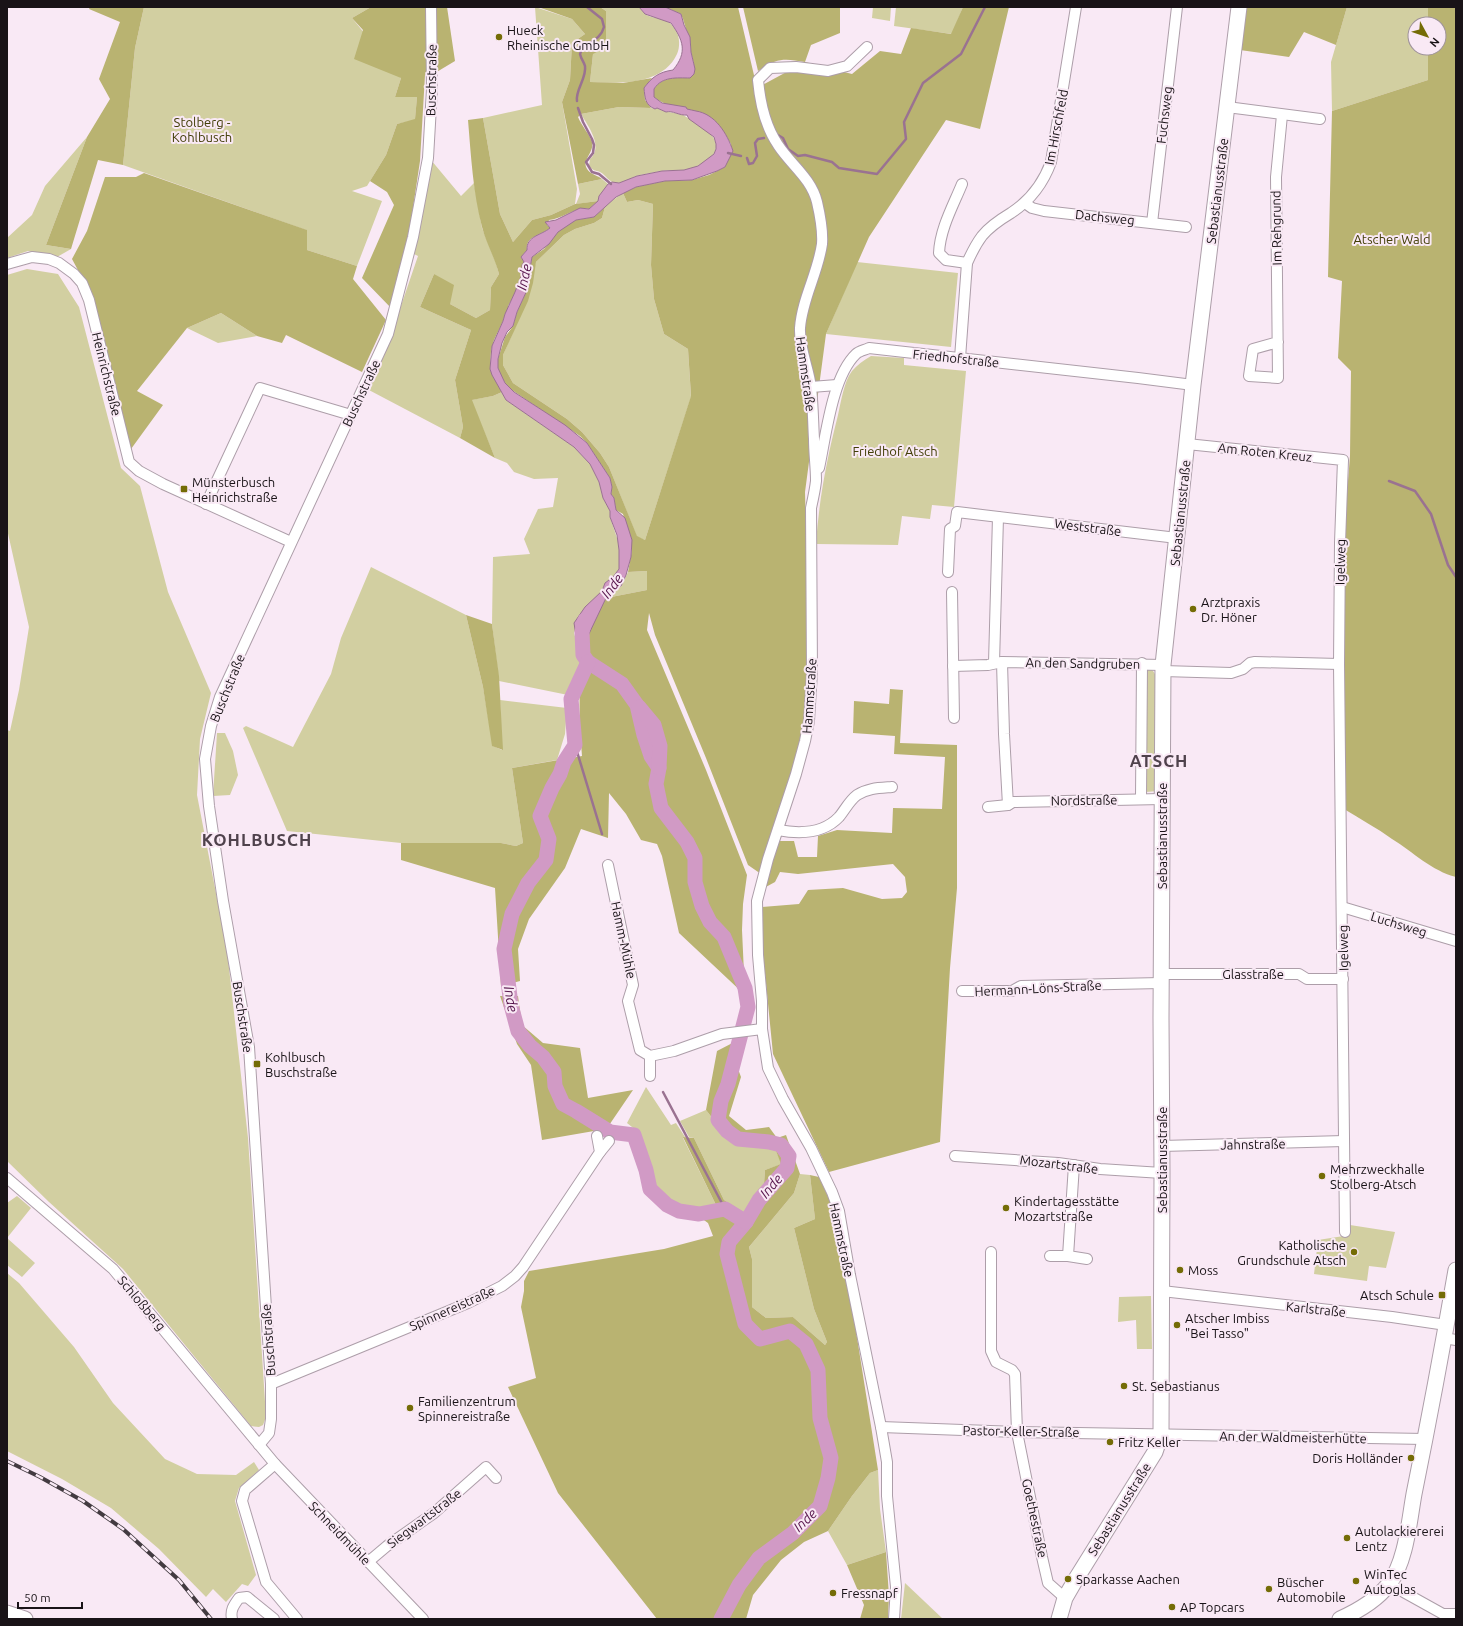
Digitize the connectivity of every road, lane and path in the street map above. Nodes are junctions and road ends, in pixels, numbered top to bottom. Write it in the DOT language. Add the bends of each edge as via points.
graph roads {
  1 [pos="431,7"];
  2 [pos="1076,7"];
  3 [pos="1177,7"];
  4 [pos="1239,7"];
  5 [pos="867,47"];
  6 [pos="1227,107"];
  7 [pos="1282,115"];
  8 [pos="1320,119"];
  9 [pos="962,184"];
  10 [pos="1024,203"];
  11 [pos="1152,222"];
  12 [pos="1186,227"];
  13 [pos="967,263"];
  14 [pos="7,264"];
  15 [pos="1278,342"];
  16 [pos="960,358"];
  17 [pos="837,385"];
  18 [pos="1193,385"];
  19 [pos="811,387"];
  20 [pos="351,415"];
  21 [pos="1187,444"];
  22 [pos="1343,460"];
  23 [pos="816,482"];
  24 [pos="206,504"];
  25 [pos="998,517"];
  26 [pos="1177,538"];
  27 [pos="291,542"];
  28 [pos="948,572"];
  29 [pos="952,592"];
  30 [pos="998,662"];
  31 [pos="1142,663"];
  32 [pos="1339,664"];
  33 [pos="953,666"];
  34 [pos="1163,668"];
  35 [pos="954,718"];
  36 [pos="892,787"];
  37 [pos="1141,799"];
  38 [pos="1162,799"];
  39 [pos="1008,805"];
  40 [pos="988,807"];
  41 [pos="778,830"];
  42 [pos="608,865"];
  43 [pos="1342,907"];
  44 [pos="1456,941"];
  45 [pos="1161,978"];
  46 [pos="1343,980"];
  47 [pos="962,991"];
  48 [pos="756,1030"];
  49 [pos="650,1056"];
  50 [pos="650,1076"];
  51 [pos="598,1136"];
  52 [pos="609,1141"];
  53 [pos="1344,1141"];
  54 [pos="1162,1146"];
  55 [pos="600,1152"];
  56 [pos="955,1156"];
  57 [pos="1074,1165"];
  58 [pos="1162,1173"];
  59 [pos="7,1178"];
  60 [pos="1345,1232"];
  61 [pos="991,1252"];
  62 [pos="1050,1256"];
  63 [pos="1068,1256"];
  64 [pos="1087,1259"];
  65 [pos="1456,1270"];
  66 [pos="1162,1291"];
  67 [pos="1449,1334"];
  68 [pos="271,1384"];
  69 [pos="881,1427"];
  70 [pos="1017,1432"];
  71 [pos="1161,1434"];
  72 [pos="1425,1439"];
  73 [pos="259,1445"];
  74 [pos="275,1464"];
  75 [pos="496,1478"];
  76 [pos="368,1562"];
  77 [pos="1389,1584"];
  78 [pos="1065,1598"];
  79 [pos="7,1613"];
  80 [pos="1456,1614"];
  81 [pos="25,1619"];
  82 [pos="232,1619"];
  83 [pos="274,1619"];
  84 [pos="297,1619"];
  85 [pos="423,1619"];
  86 [pos="894,1619"];
  87 [pos="1059,1619"];
  88 [pos="1340,1619"];
  1 -- 20 [label="street, Buschstraße" via="432,89 428,158 413,237 388,334"];
  2 -- 10 [label="street, Im Hirschfeld" via="1051,162 1040,185"];
  3 -- 11 [label="street, Fuchsweg"];
  4 -- 6 [label="main road, Sebastianusstraße"];
  5 -- 19 [label="street, Hammstraße" via="847,66 828,71 796,67 770,68 758,80 762,105 774,138 811,186 820,214 821,252 804,306 800,329"];
  6 -- 7 [label="street"];
  6 -- 18 [label="main road, Sebastianusstraße"];
  7 -- 8 [label="street"];
  7 -- 15 [label="street, Im Rehgrund" via="1276,177"];
  9 -- 13 [label="street" via="943,232 939,253 946,260"];
  10 -- 11 [label="street, Dachsweg" via="1044,211"];
  10 -- 13 [label="street, Im Hirschfeld" via="983,235 972,250"];
  11 -- 12 [label="street, Dachsweg"];
  13 -- 16 [label="street, Im Hirschfeld"];
  14 -- 24 [label="street, Heinrichstraße" via="32,257 49,259 65,266 82,283 89,300 129,462 147,476"];
  16 -- 17 [label="street, Friedhofstraße" via="869,348 857,353"];
  16 -- 18 [label="street, Friedhofstraße"];
  17 -- 19 [label="street"];
  17 -- 23 [label="street, Friedhofstraße"];
  18 -- 21 [label="main road, Sebastianusstraße"];
  19 -- 23 [label="street, Hammstraße"];
  20 -- 24 [label="street" via="260,388"];
  20 -- 27 [label="street, Buschstraße"];
  21 -- 22 [label="street, Am Roten Kreuz"];
  21 -- 26 [label="main road, Sebastianusstraße"];
  22 -- 32 [label="street, Igelweg"];
  23 -- 41 [label="street, Hammstraße" via="811,508 812,665 809,721"];
  24 -- 27 [label="street, Heinrichstraße"];
  25 -- 26 [label="street, Weststraße"];
  25 -- 28 [label="street, Weststraße" via="957,512 955,526 950,529"];
  25 -- 30 [label="street"];
  26 -- 34 [label="main road, Sebastianusstraße"];
  27 -- 68 [label="street, Buschstraße" via="220,697 205,759 223,901 249,1047"];
  29 -- 33 [label="street"];
  30 -- 31 [label="street, An den Sandgruben"];
  30 -- 33 [label="street, An den Sandgruben"];
  30 -- 39 [label="street"];
  31 -- 34 [label="street, An den Sandgruben"];
  31 -- 37 [label="street, Sebastianusstraße"];
  32 -- 34 [label="street" via="1255,662 1231,674"];
  32 -- 43 [label="street, Igelweg"];
  33 -- 35 [label="street"];
  34 -- 38 [label="main road, Sebastianusstraße"];
  36 -- 41 [label="street" via="869,789 856,796 830,825 795,834"];
  37 -- 38 [label="street, Nordstraße"];
  37 -- 39 [label="street, Nordstraße" via="1013,802"];
  38 -- 45 [label="main road, Sebastianusstraße"];
  39 -- 40 [label="street, Nordstraße"];
  41 -- 48 [label="street, Hammstraße" via="757,901 762,1001"];
  42 -- 49 [label="street, Hamm-Mühle" via="633,985 628,1001 635,1037 640,1050"];
  43 -- 44 [label="street, Luchsweg"];
  43 -- 46 [label="street, Igelweg"];
  45 -- 46 [label="street, Glasstraße" via="1299,974 1307,979"];
  45 -- 47 [label="street, Hermann-Löns-Straße" via="1021,986 1012,991"];
  45 -- 54 [label="main road, Sebastianusstraße"];
  46 -- 53 [label="street, Igelweg"];
  48 -- 49 [label="street" via="722,1034 674,1051"];
  48 -- 69 [label="street, Hammstraße" via="768,1068 832,1192 839,1212 862,1341"];
  49 -- 50 [label="street"];
  51 -- 55 [label="street"];
  52 -- 55 [label="street, Spinnereistraße"];
  53 -- 54 [label="street, Jahnstraße"];
  53 -- 60 [label="street, Igelweg"];
  54 -- 58 [label="main road, Sebastianusstraße"];
  55 -- 68 [label="street, Spinnereistraße" via="523,1267 502,1286 468,1303"];
  56 -- 57 [label="street, Mozartstraße"];
  57 -- 58 [label="street, Mozartstraße"];
  57 -- 63 [label="street"];
  58 -- 66 [label="main road, Sebastianusstraße"];
  59 -- 73 [label="street, Schloßberg" via="113,1269"];
  61 -- 70 [label="street, Goethestraße" via="991,1351 996,1362 1015,1374"];
  62 -- 63 [label="street"];
  63 -- 64 [label="street"];
  65 -- 67 [label="main road"];
  66 -- 67 [label="street, Karlstraße" via="1392,1317"];
  66 -- 71 [label="main road, Sebastianusstraße"];
  67 -- 72 [label="main road"];
  68 -- 73 [label="street, Buschstraße" via="269,1433"];
  69 -- 70 [label="street, Pastor-Keller-Straße"];
  69 -- 86 [label="street, Hammstraße" via="887,1462 887,1496 896,1588"];
  70 -- 71 [label="street, Pastor-Keller-Straße"];
  70 -- 78 [label="street, Goethestraße" via="1048,1583"];
  71 -- 72 [label="street, An der Waldmeisterhütte"];
  71 -- 78 [label="main road, Sebastianusstraße" via="1155,1452"];
  72 -- 77 [label="main road" via="1402,1554"];
  73 -- 74 [label="street, Schneidmühle"];
  74 -- 76 [label="street, Schneidmühle"];
  74 -- 84 [label="street" via="245,1490 242,1501 266,1582"];
  75 -- 76 [label="street, Siegwartstraße" via="486,1467 434,1513"];
  76 -- 85 [label="street, Schneidmühle"];
  77 -- 80 [label="street" via="1443,1614"];
  77 -- 88 [label="main road" via="1362,1609"];
  78 -- 87 [label="main road, Sebastianusstraße"];
  79 -- 81 [label="main road"];
  82 -- 83 [label="street" via="232,1607 239,1598 247,1597"];
}
